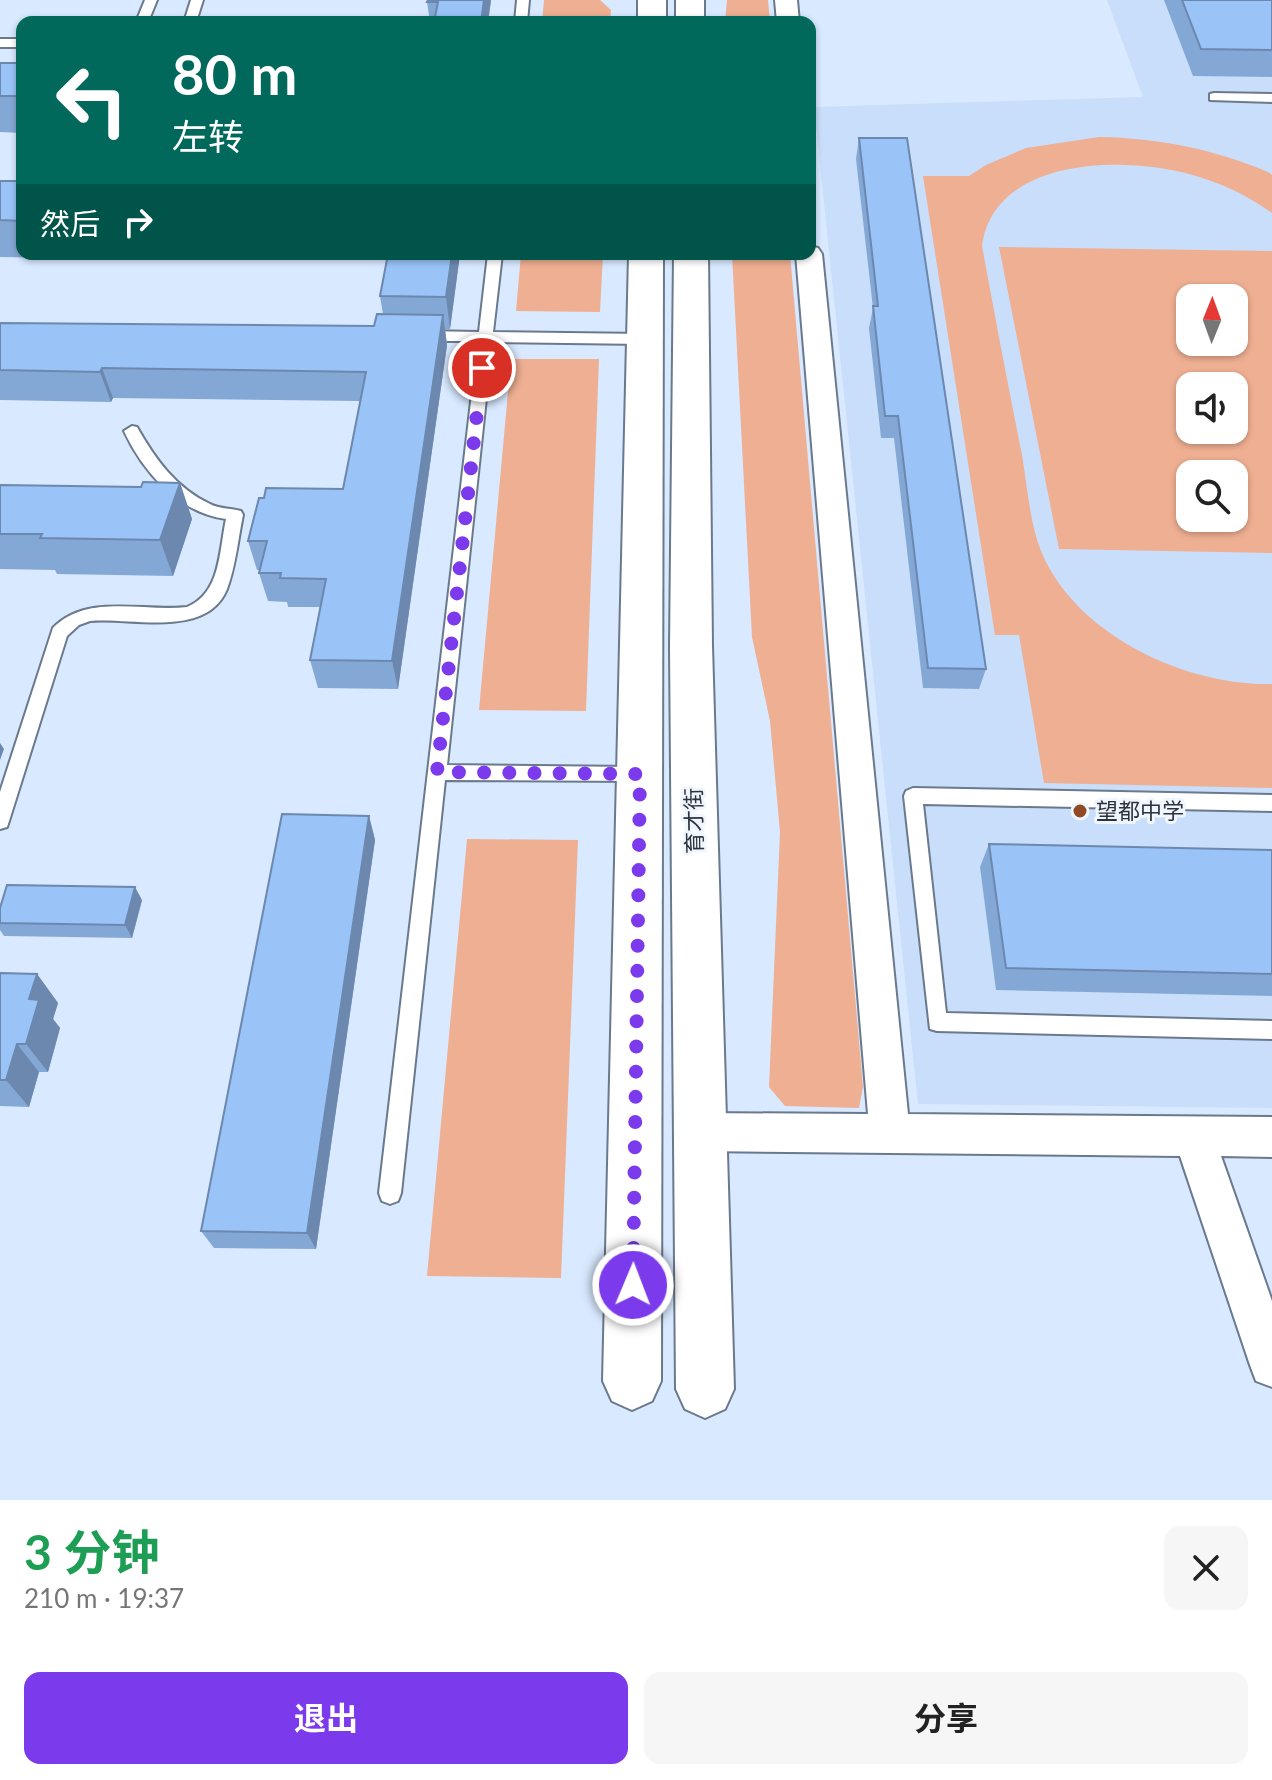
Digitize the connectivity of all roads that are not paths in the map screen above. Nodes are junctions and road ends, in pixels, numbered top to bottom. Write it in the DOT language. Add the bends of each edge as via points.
graph roads {
  1 [pos="1214,97"];
  2 [pos="1272,98"];
  3 [pos="494,260"];
  4 [pos="646,260"];
  5 [pos="691,260"];
  6 [pos="810,260"];
  7 [pos="407,336"];
  8 [pos="486,337"];
  9 [pos="645,339"];
  10 [pos="132,431"];
  11 [pos="437,772"];
  12 [pos="640,774"];
  13 [pos="1272,803"];
  14 [pos="0,821"];
  15 [pos="1272,1030"];
  16 [pos="700,1132"];
  17 [pos="890,1133"];
  18 [pos="1194,1136"];
  19 [pos="1272,1137"];
  20 [pos="390,1193"];
  21 [pos="1272,1365"];
  22 [pos="632,1381"];
  23 [pos="705,1389"];
  1 -- 2 [label="lane"];
  3 -- 8 [label="lane"];
  4 -- 9 [label="street"];
  5 -- 16 [label="street, 育才街"];
  6 -- 17 [label="street"];
  7 -- 8 [label="lane"];
  8 -- 9 [label="lane"];
  8 -- 11 [label="lane"];
  9 -- 12 [label="street"];
  10 -- 14 [label="lane" via="151,465 168,481 207,510 235,515 216,594 188,614 98,614 73,620 59,633"];
  11 -- 12 [label="lane"];
  11 -- 20 [label="lane"];
  12 -- 22 [label="street"];
  13 -- 15 [label="lane" via="913,796 937,1022"];
  16 -- 17 [label="street"];
  16 -- 23 [label="street, 育才街"];
  17 -- 18 [label="street"];
  18 -- 19 [label="street"];
  18 -- 21 [label="street"];
}
